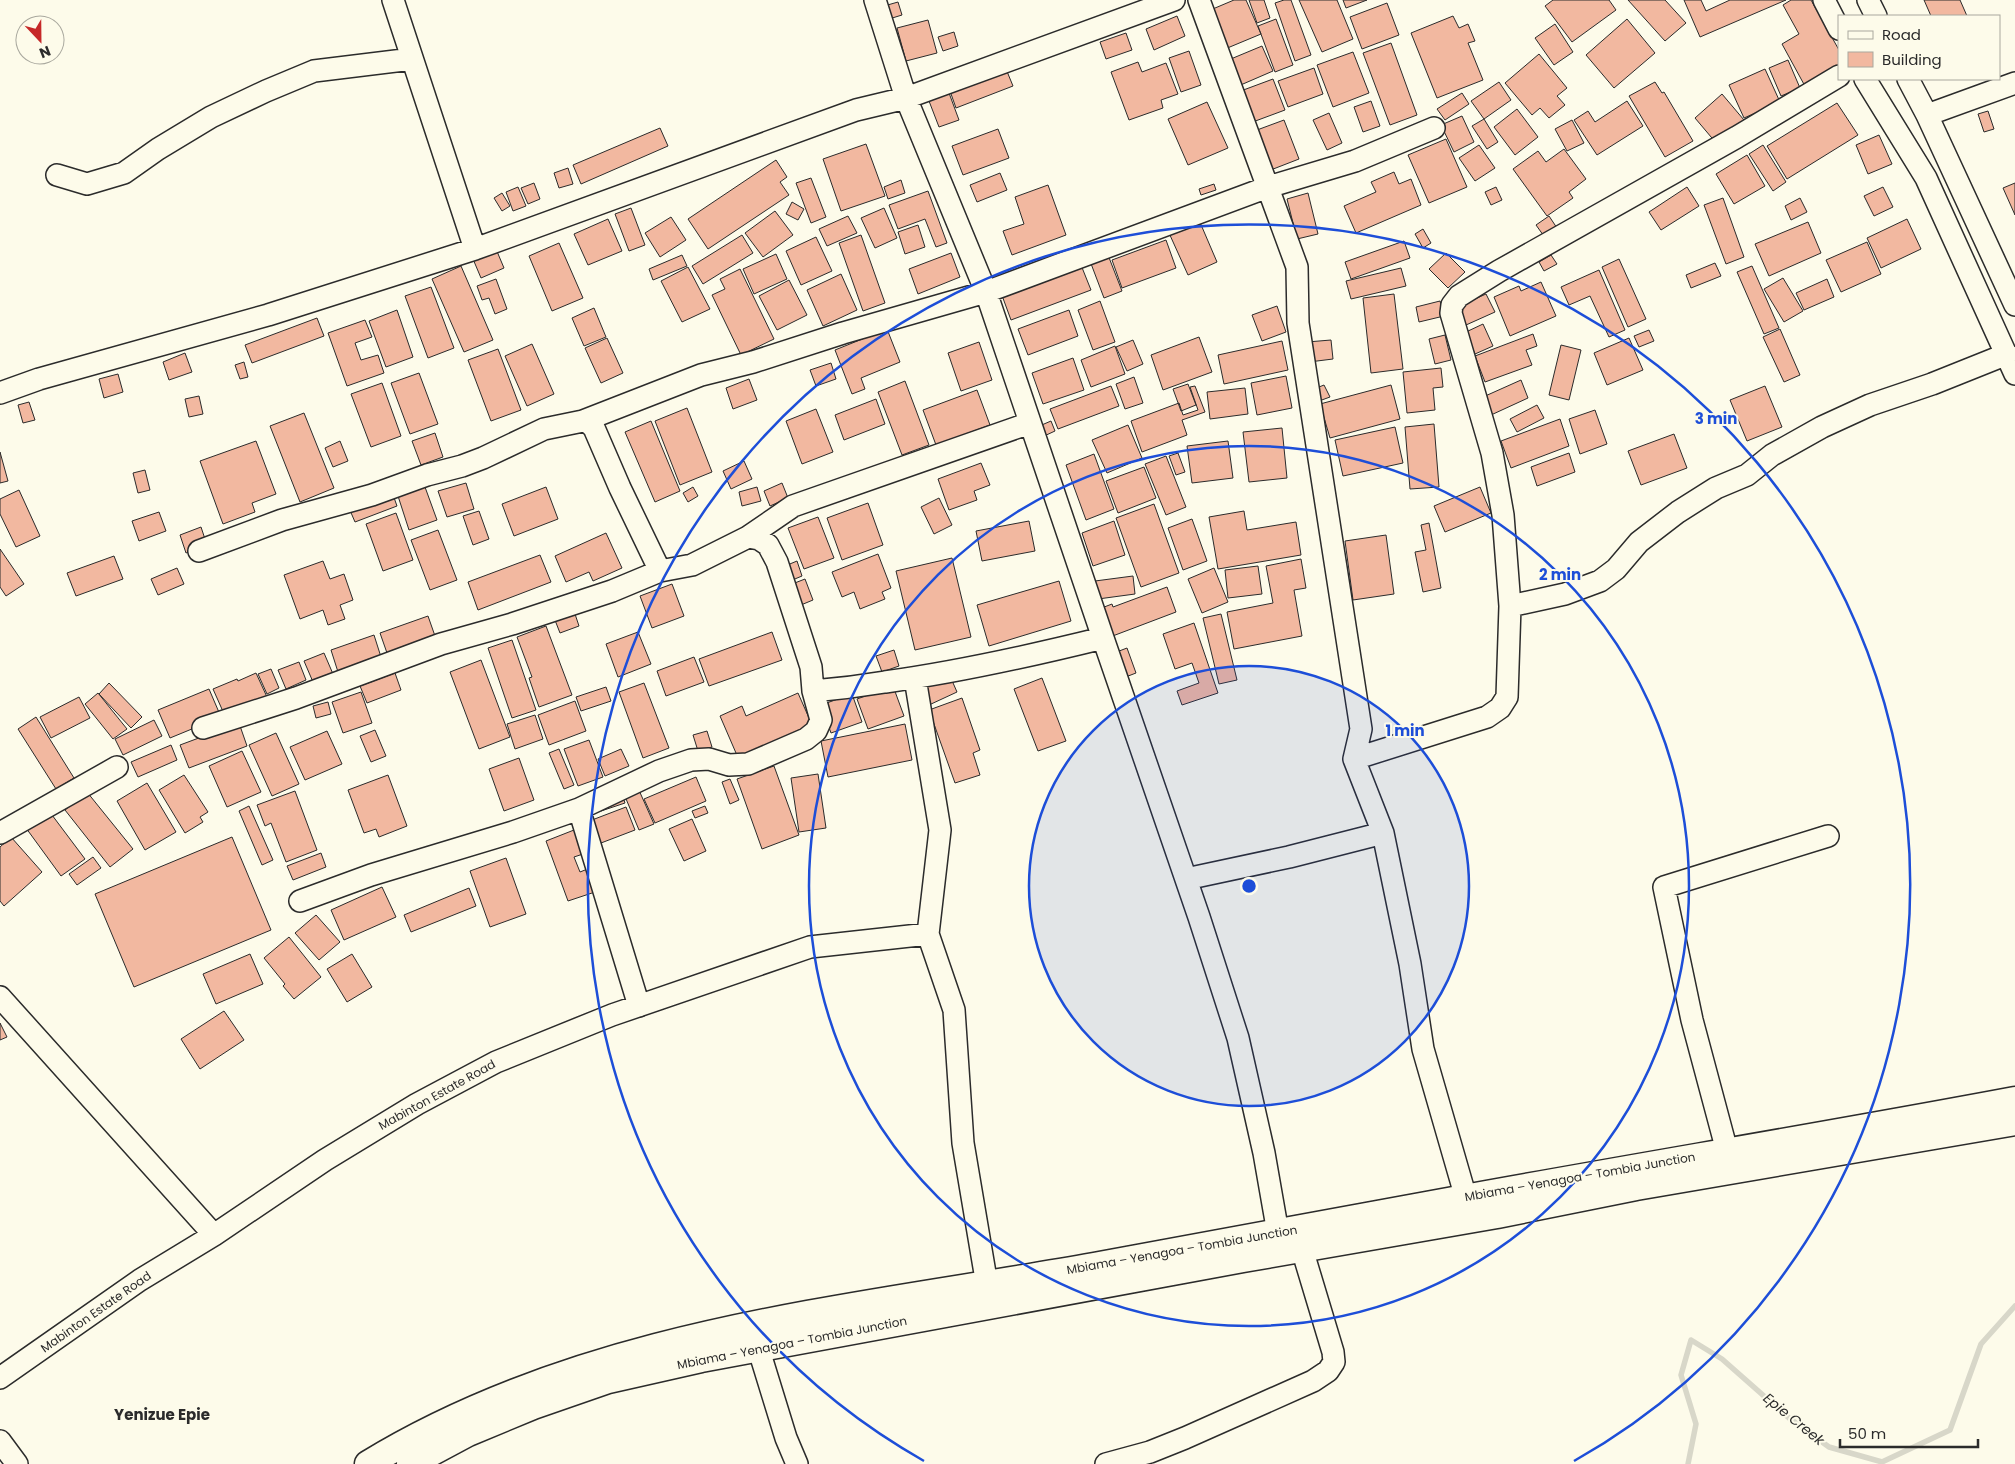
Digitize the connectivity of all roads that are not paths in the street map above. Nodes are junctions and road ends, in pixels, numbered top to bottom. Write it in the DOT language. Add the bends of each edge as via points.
graph roads {
  1 [pos="393,0"];
  2 [pos="874,0"];
  3 [pos="1174,0"];
  4 [pos="1199,0"];
  5 [pos="1824,0"];
  6 [pos="1868,0"];
  7 [pos="1876,15"];
  8 [pos="1838,27"];
  9 [pos="412,59"];
  10 [pos="1838,77"];
  11 [pos="1866,80"];
  12 [pos="1909,80"];
  13 [pos="2015,83"];
  14 [pos="906,98"];
  15 [pos="1927,116"];
  16 [pos="1434,128"];
  17 [pos="57,175"];
  18 [pos="1268,187"];
  19 [pos="475,248"];
  20 [pos="2011,284"];
  21 [pos="986,292"];
  22 [pos="2015,306"];
  23 [pos="2007,354"];
  24 [pos="2015,374"];
  25 [pos="0,394"];
  26 [pos="583,421"];
  27 [pos="1030,422"];
  28 [pos="748,537"];
  29 [pos="199,551"];
  30 [pos="660,571"];
  31 [pos="1510,606"];
  32 [pos="1103,638"];
  33 [pos="915,678"];
  34 [pos="813,691"];
  35 [pos="203,728"];
  36 [pos="1354,759"];
  37 [pos="117,767"];
  38 [pos="579,809"];
  39 [pos="1383,833"];
  40 [pos="0,834"];
  41 [pos="1828,836"];
  42 [pos="1186,878"];
  43 [pos="300,901"];
  44 [pos="928,934"];
  45 [pos="0,997"];
  46 [pos="639,1006"];
  47 [pos="2015,1100"];
  48 [pos="2015,1122"];
  49 [pos="1727,1151"];
  50 [pos="1466,1198"];
  51 [pos="1278,1233"];
  52 [pos="214,1235"];
  53 [pos="1302,1249"];
  54 [pos="987,1285"];
  55 [pos="758,1347"];
  56 [pos="0,1378"];
  57 [pos="0,1442"];
  58 [pos="17,1464"];
  59 [pos="368,1464"];
  60 [pos="410,1464"];
  61 [pos="797,1464"];
  62 [pos="1106,1464"];
  1 -- 9 [label="street"];
  2 -- 14 [label="street"];
  3 -- 14 [label="street"];
  4 -- 18 [label="street"];
  5 -- 8 [label="street"];
  6 -- 7 [label="street"];
  9 -- 17 [label="street" via="314,71 211,117 124,173 87,184"];
  9 -- 19 [label="street"];
  10 -- 31 [label="street" via="1499,271 1459,296 1452,305 1451,313 1492,453 1503,514"];
  11 -- 23 [label="street" via="1926,178"];
  12 -- 15 [label="street"];
  13 -- 15 [label="street"];
  14 -- 19 [label="street" via="856,110"];
  14 -- 21 [label="street"];
  15 -- 20 [label="street"];
  16 -- 18 [label="street" via="1355,161"];
  18 -- 21 [label="street"];
  18 -- 36 [label="street" via="1297,267 1298,323 1361,730"];
  19 -- 25 [label="street" via="268,315 39,379"];
  20 -- 22 [label="street"];
  21 -- 26 [label="street" via="701,375"];
  21 -- 27 [label="street"];
  23 -- 24 [label="street"];
  23 -- 31 [label="street" via="1870,405 1822,427 1772,454 1747,475 1716,488 1678,512 1639,542 1616,569 1600,581 1564,594"];
  26 -- 29 [label="street" via="544,429 462,466 282,520"];
  26 -- 30 [label="street" via="594,428"];
  27 -- 28 [label="street" via="793,506"];
  27 -- 32 [label="street"];
  28 -- 30 [label="street" via="692,565"];
  28 -- 34 [label="street" via="768,545 777,562 812,667"];
  30 -- 35 [label="street" via="612,591 441,644 296,698"];
  31 -- 36 [label="street" via="1507,697 1500,708 1487,717"];
  32 -- 33 [label="street" via="1013,660"];
  32 -- 42 [label="street"];
  33 -- 34 [label="street"];
  33 -- 44 [label="street" via="940,830"];
  34 -- 38 [label="street" via="821,720 816,731 806,739 748,764 691,760 659,771"];
  36 -- 39 [label="street"];
  37 -- 40 [label="street"];
  38 -- 43 [label="street"];
  38 -- 46 [label="street"];
  39 -- 42 [label="street"];
  39 -- 50 [label="street" via="1424,1049"];
  41 -- 49 [label="street" via="1664,888 1692,1020"];
  42 -- 51 [label="street" via="1238,1038"];
  44 -- 46 [label="street, Mabinton Estate Road" via="810,947"];
  44 -- 54 [label="street" via="954,1010 964,1143"];
  45 -- 52 [label="street"];
  46 -- 52 [label="street, Mabinton Estate Road" via="496,1062 417,1104 325,1160"];
  47 -- 49 [label="main road, Mbiama – Yenagoa – Tombia Junction"];
  48 -- 53 [label="main road, Mbiama – Yenagoa – Tombia Junction"];
  49 -- 50 [label="main road, Mbiama – Yenagoa – Tombia Junction"];
  50 -- 51 [label="main road, Mbiama – Yenagoa – Tombia Junction"];
  51 -- 54 [label="main road, Mbiama – Yenagoa – Tombia Junction"];
  52 -- 56 [label="street, Mabinton Estate Road" via="140,1280"];
  53 -- 55 [label="main road, Mbiama – Yenagoa – Tombia Junction"];
  53 -- 62 [label="street" via="1333,1352 1334,1362 1328,1371 1313,1382 1186,1438"];
  54 -- 59 [label="main road, Mbiama – Yenagoa – Tombia Junction" via="782,1318 586,1367 467,1411"];
  55 -- 60 [label="main road, Mbiama – Yenagoa – Tombia Junction" via="599,1383 468,1433"];
  55 -- 61 [label="street"];
  57 -- 58 [label="street"];
}
